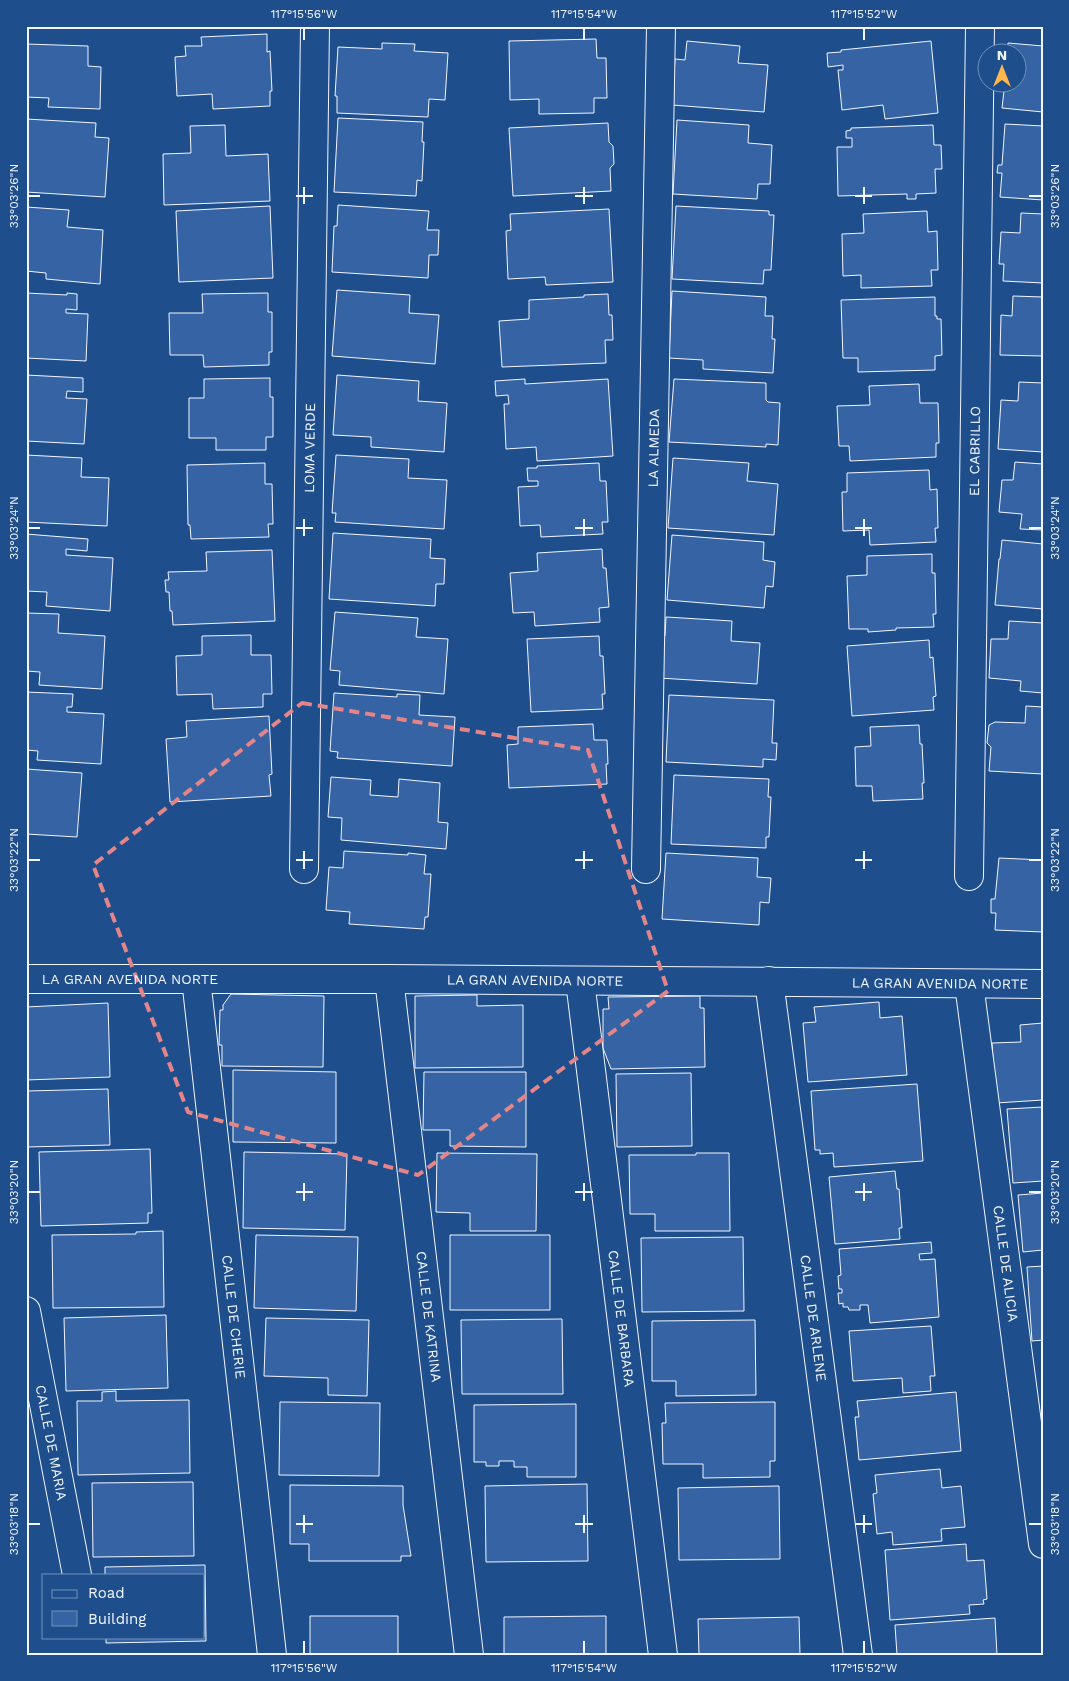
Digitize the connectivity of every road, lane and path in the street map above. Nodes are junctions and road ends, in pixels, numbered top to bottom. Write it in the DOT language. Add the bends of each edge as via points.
graph roads {
  1 [pos="315,26"];
  2 [pos="661,26"];
  3 [pos="980,26"];
  4 [pos="304,870"];
  5 [pos="646,870"];
  6 [pos="969,876"];
  7 [pos="26,979"];
  8 [pos="196,979"];
  9 [pos="389,979"];
  10 [pos="580,981"];
  11 [pos="769,981"];
  12 [pos="969,984"];
  13 [pos="1043,984"];
  14 [pos="26,1311"];
  15 [pos="1043,1544"];
  16 [pos="77,1574"];
  17 [pos="272,1655"];
  18 [pos="469,1655"];
  19 [pos="663,1655"];
  20 [pos="858,1655"];
  1 -- 4 [label="street, LOMA VERDE"];
  2 -- 5 [label="street, LA ALMEDA"];
  3 -- 6 [label="street, EL CABRILLO"];
  7 -- 8 [label="street, LA GRAN AVENIDA NORTE"];
  8 -- 9 [label="street, LA GRAN AVENIDA NORTE"];
  8 -- 17 [label="street, CALLE DE CHERIE"];
  9 -- 10 [label="street, LA GRAN AVENIDA NORTE"];
  9 -- 18 [label="street, CALLE DE KATRINA"];
  10 -- 11 [label="street, LA GRAN AVENIDA NORTE"];
  10 -- 19 [label="street, CALLE DE BARBARA"];
  11 -- 12 [label="street, LA GRAN AVENIDA NORTE"];
  11 -- 20 [label="street, CALLE DE ARLENE"];
  12 -- 13 [label="street, LA GRAN AVENIDA NORTE"];
  12 -- 15 [label="street, CALLE DE ALICIA"];
  14 -- 16 [label="street, CALLE DE MARIA"];
}
